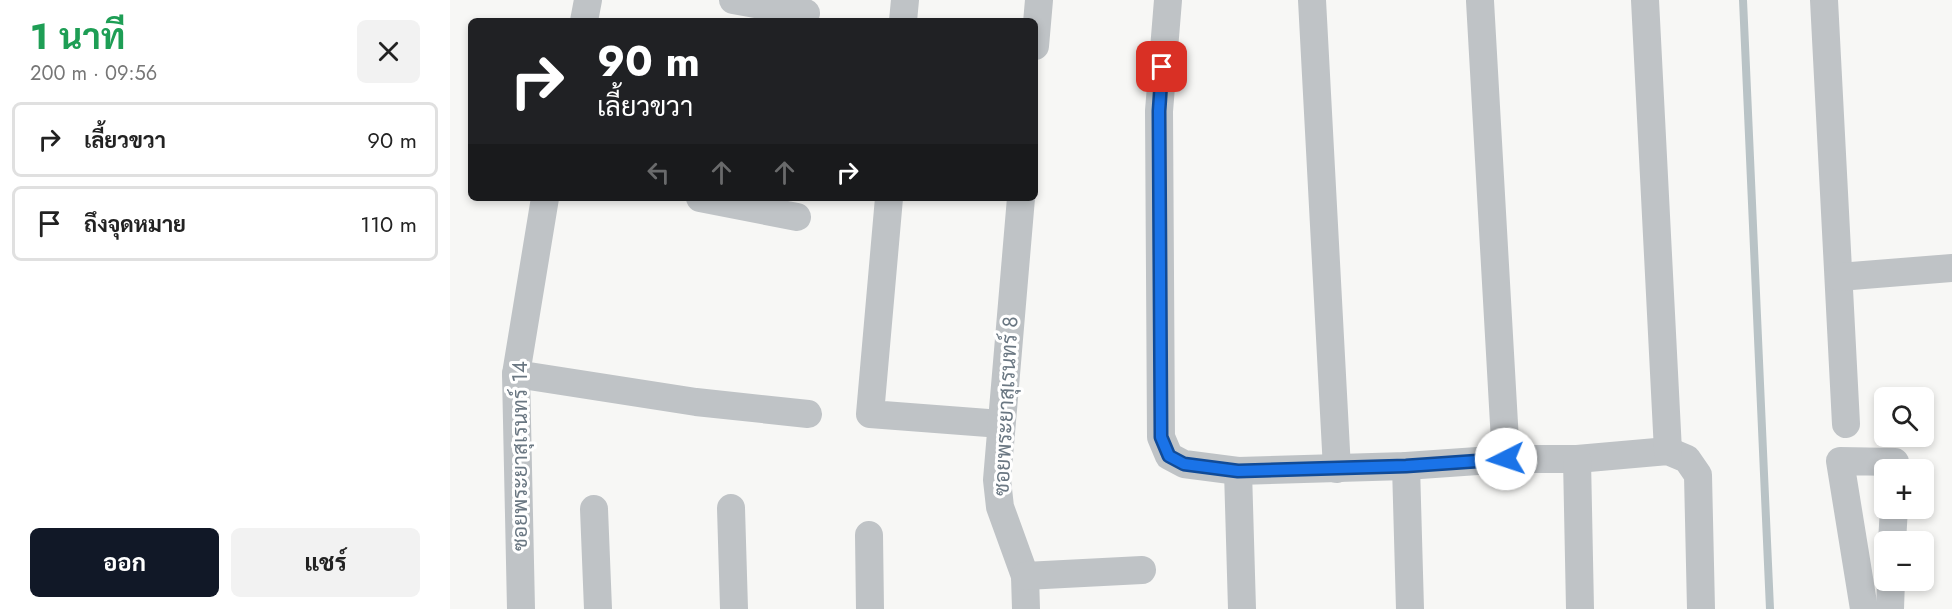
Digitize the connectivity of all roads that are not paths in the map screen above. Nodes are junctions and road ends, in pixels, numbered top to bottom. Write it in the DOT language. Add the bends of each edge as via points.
graph roads {
  1 [pos="588,0"];
  2 [pos="733,0"];
  3 [pos="905,0"];
  4 [pos="1039,0"];
  5 [pos="1168,0"];
  6 [pos="1312,0"];
  7 [pos="1646,0"];
  8 [pos="1824,0"];
  9 [pos="1480,1"];
  10 [pos="806,13"];
  11 [pos="585,18"];
  12 [pos="903,18"];
  13 [pos="1037,18"];
  14 [pos="545,201"];
  15 [pos="715,201"];
  16 [pos="889,201"];
  17 [pos="1022,201"];
  18 [pos="797,218"];
  19 [pos="1952,268"];
  20 [pos="1839,277"];
  21 [pos="516,375"];
  22 [pos="807,414"];
  23 [pos="1001,424"];
  24 [pos="1846,424"];
  25 [pos="1668,451"];
  26 [pos="1506,459"];
  27 [pos="1577,459"];
  28 [pos="1874,462"];
  29 [pos="1406,466"];
  30 [pos="1337,469"];
  31 [pos="1238,471"];
  32 [pos="730,508"];
  33 [pos="594,509"];
  34 [pos="869,535"];
  35 [pos="1142,570"];
  36 [pos="1025,576"];
  37 [pos="1891,591"];
  38 [pos="521,609"];
  39 [pos="598,609"];
  40 [pos="734,609"];
  41 [pos="870,609"];
  42 [pos="1026,609"];
  43 [pos="1242,609"];
  44 [pos="1410,609"];
  45 [pos="1580,609"];
  46 [pos="1701,609"];
  47 [pos="1864,609"];
  48 [pos="1890,609"];
  1 -- 11 [label="street"];
  2 -- 10 [label="street"];
  3 -- 12 [label="street"];
  4 -- 13 [label="street"];
  5 -- 31 [label="street" via="1159,111 1161,437 1169,456 1184,464"];
  6 -- 30 [label="street"];
  7 -- 25 [label="street"];
  8 -- 20 [label="street"];
  9 -- 26 [label="street"];
  14 -- 21 [label="street, ซอยพระยาสุเรนทร์ 14"];
  15 -- 18 [label="street"];
  16 -- 23 [label="street" via="870,414"];
  17 -- 23 [label="street, ซอยพระยาสุเรนทร์ 8"];
  19 -- 20 [label="street"];
  20 -- 24 [label="street"];
  21 -- 22 [label="street"];
  21 -- 38 [label="street, ซอยพระยาสุเรนทร์ 14"];
  23 -- 36 [label="street, ซอยพระยาสุเรนทร์ 8" via="997,480 1000,507"];
  25 -- 27 [label="street"];
  25 -- 46 [label="street" via="1687,459 1698,475"];
  26 -- 27 [label="street"];
  26 -- 29 [label="street"];
  27 -- 45 [label="street"];
  28 -- 47 [label="street" via="1840,461"];
  29 -- 30 [label="street"];
  29 -- 44 [label="street"];
  30 -- 31 [label="street"];
  31 -- 43 [label="street"];
  32 -- 40 [label="street"];
  33 -- 39 [label="street"];
  34 -- 41 [label="street"];
  35 -- 36 [label="street"];
  36 -- 42 [label="street, ซอยพระยาสุเรนทร์ 8"];
  37 -- 48 [label="street"];
}
